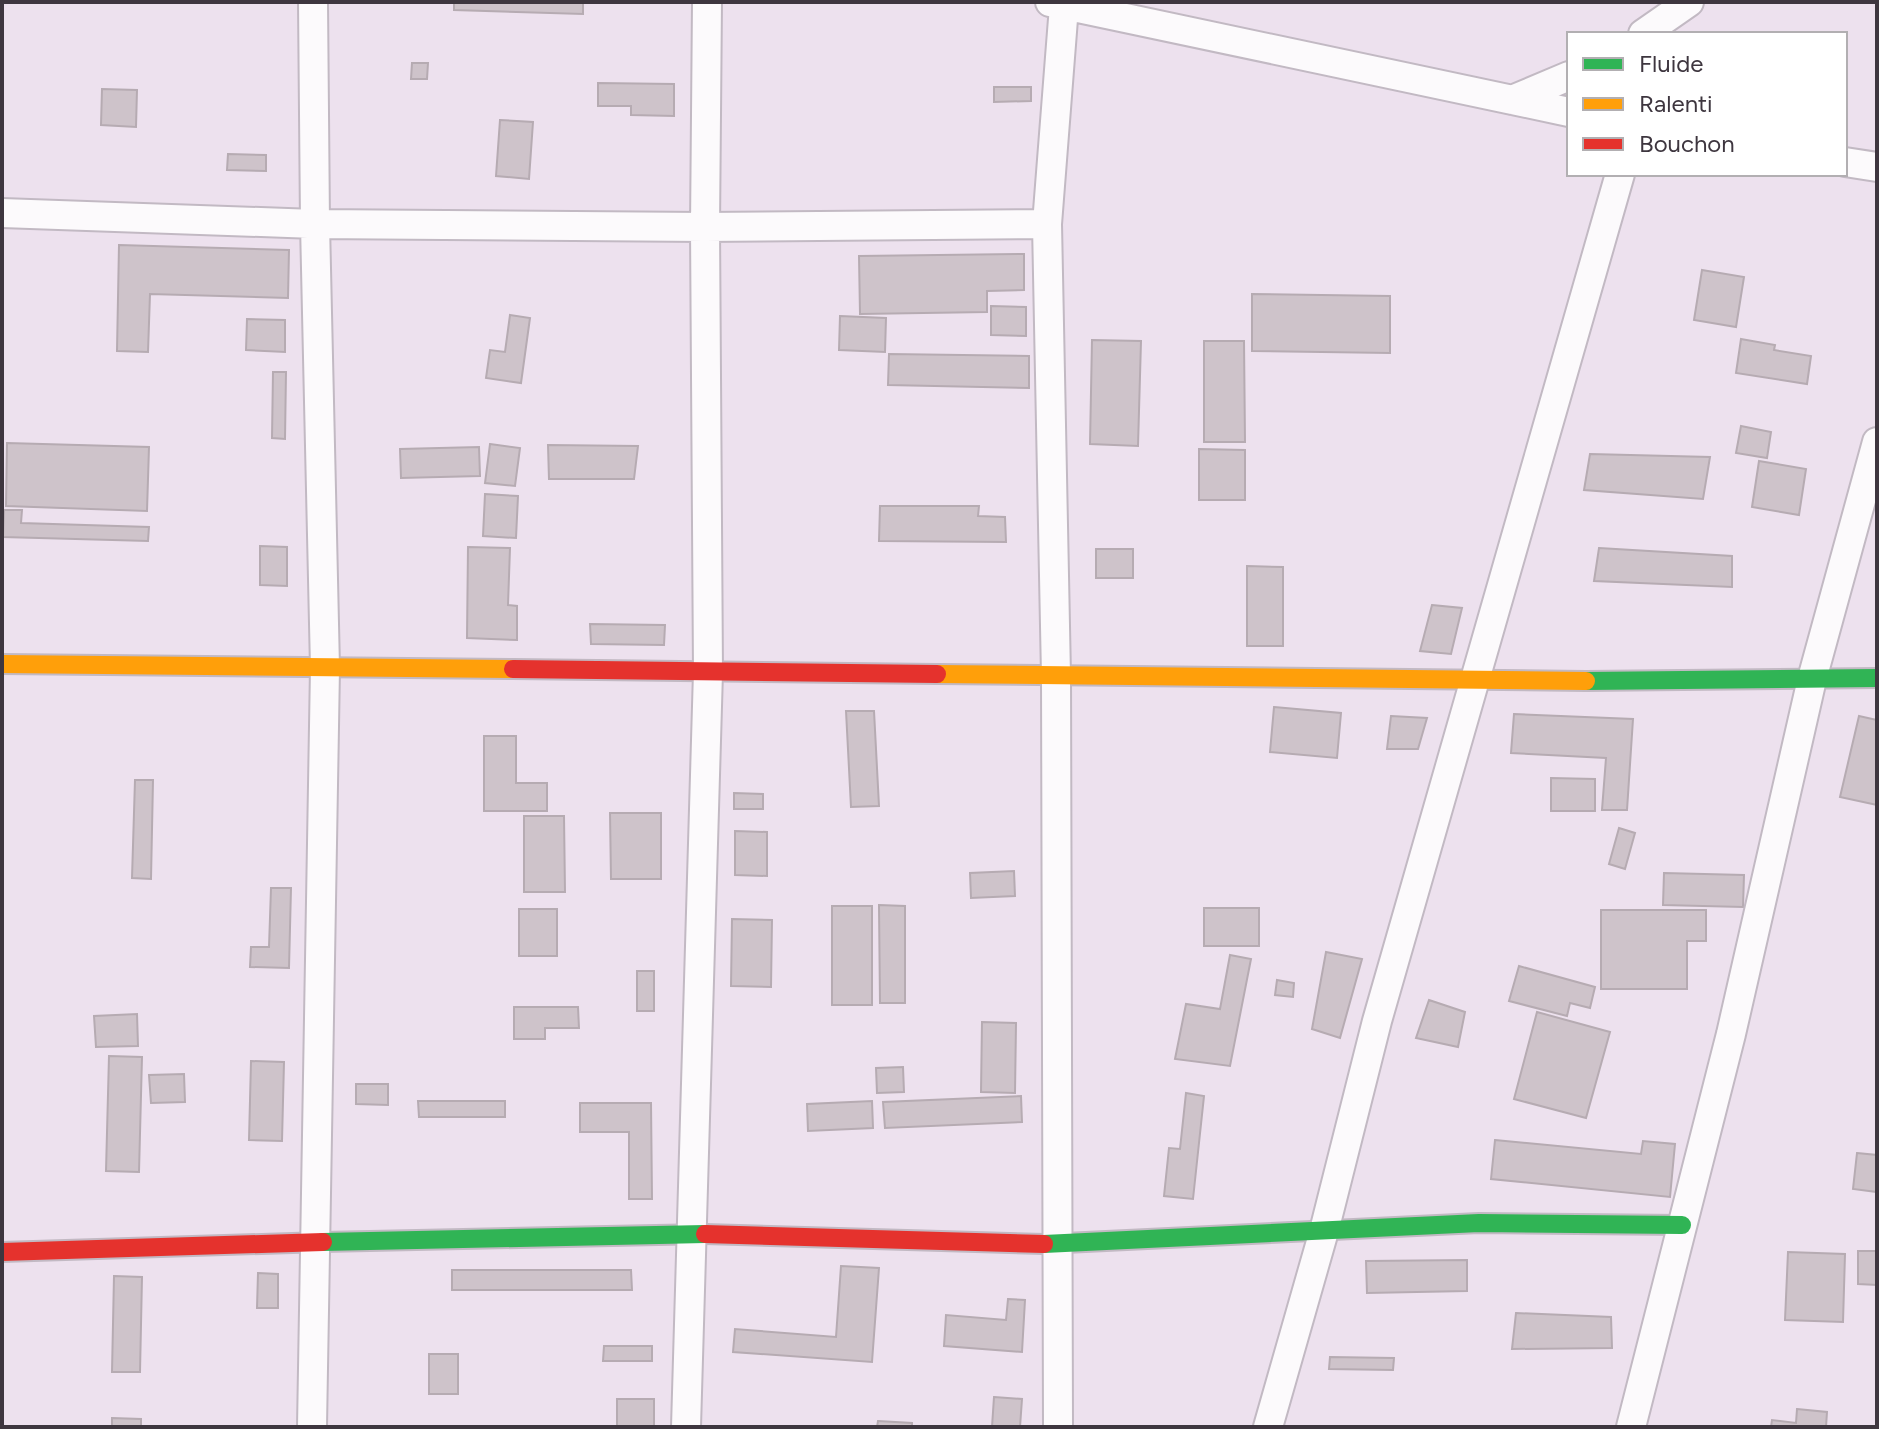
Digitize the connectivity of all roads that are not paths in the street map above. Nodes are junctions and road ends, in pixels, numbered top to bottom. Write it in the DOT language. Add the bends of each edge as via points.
graph roads {
  1 [pos="313,2"];
  2 [pos="707,2"];
  3 [pos="1689,2"];
  4 [pos="1057,4"];
  5 [pos="1646,32"];
  6 [pos="1567,77"];
  7 [pos="1512,100"];
  8 [pos="1567,112"];
  9 [pos="1847,162"];
  10 [pos="1877,167"];
  11 [pos="1619,176"];
  12 [pos="2,213"];
  13 [pos="315,224"];
  14 [pos="1047,224"];
  15 [pos="705,227"];
  16 [pos="1877,442"];
  17 [pos="2,664"];
  18 [pos="325,668"];
  19 [pos="708,672"];
  20 [pos="1056,676"];
  21 [pos="1877,678"];
  22 [pos="1812,679"];
  23 [pos="1476,680"];
  24 [pos="1682,1225"];
  25 [pos="1324,1231"];
  26 [pos="691,1234"];
  27 [pos="314,1242"];
  28 [pos="1056,1244"];
  29 [pos="2,1252"];
  30 [pos="312,1427"];
  31 [pos="686,1427"];
  32 [pos="1058,1427"];
  33 [pos="1268,1427"];
  34 [pos="1631,1427"];
  1 -- 13 [label="street"];
  2 -- 15 [label="street"];
  3 -- 5 [label="street"];
  4 -- 7 [label="street"];
  4 -- 14 [label="street"];
  6 -- 7 [label="street"];
  7 -- 8 [label="street"];
  9 -- 10 [label="street"];
  11 -- 23 [label="street"];
  12 -- 13 [label="street"];
  13 -- 15 [label="street"];
  13 -- 18 [label="street"];
  14 -- 15 [label="street"];
  14 -- 20 [label="street"];
  15 -- 19 [label="street"];
  16 -- 22 [label="street"];
  17 -- 18 [label="street"];
  18 -- 19 [label="street"];
  18 -- 27 [label="street"];
  19 -- 20 [label="street"];
  19 -- 26 [label="street"];
  20 -- 23 [label="street"];
  20 -- 28 [label="street"];
  21 -- 22 [label="street"];
  22 -- 23 [label="street"];
  22 -- 24 [label="street"];
  23 -- 25 [label="street" via="1377,1021"];
  24 -- 25 [label="street" via="1479,1223"];
  24 -- 34 [label="street"];
  25 -- 28 [label="street"];
  25 -- 33 [label="street"];
  26 -- 27 [label="street"];
  26 -- 28 [label="street"];
  26 -- 31 [label="street"];
  27 -- 29 [label="street"];
  27 -- 30 [label="street"];
  28 -- 32 [label="street"];
}
